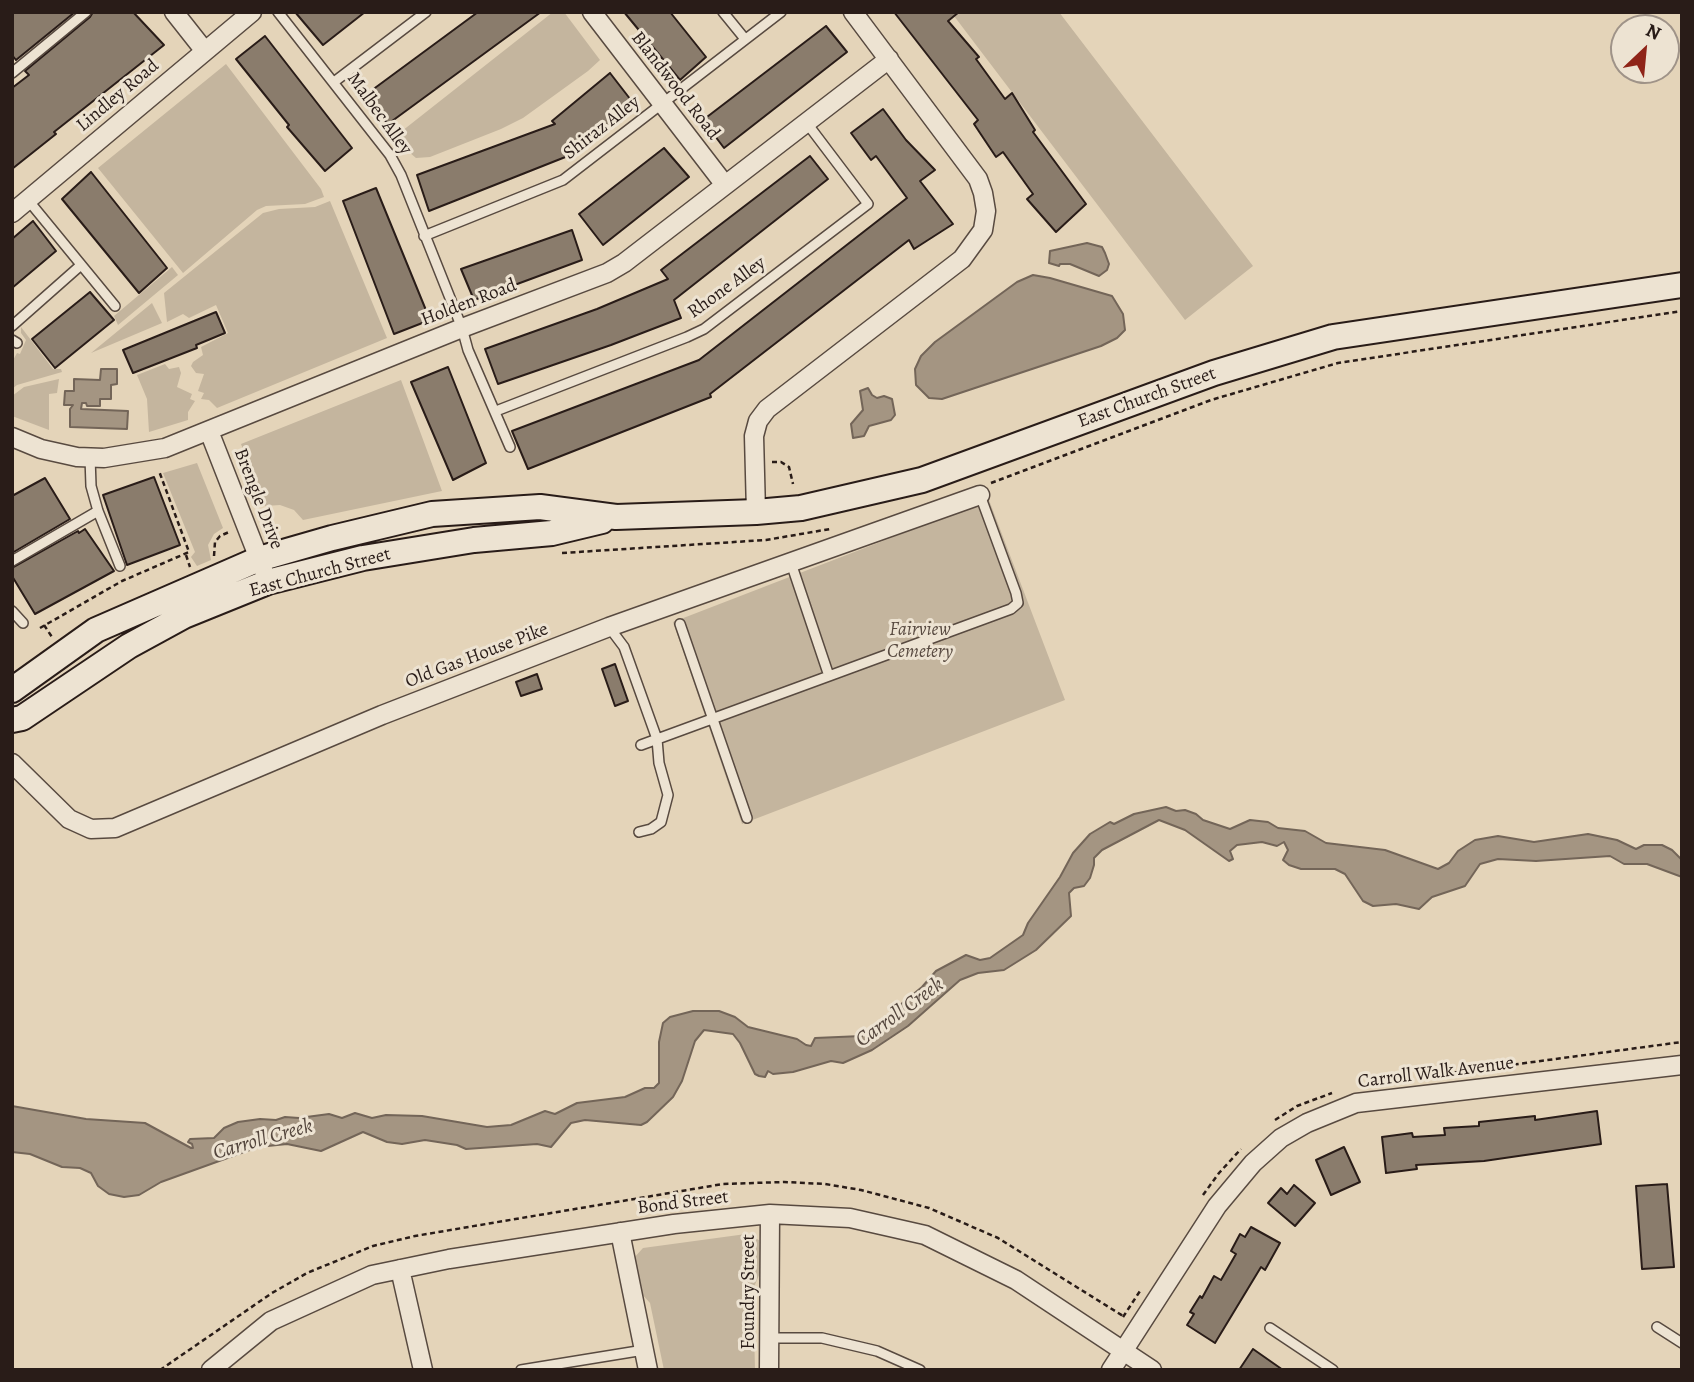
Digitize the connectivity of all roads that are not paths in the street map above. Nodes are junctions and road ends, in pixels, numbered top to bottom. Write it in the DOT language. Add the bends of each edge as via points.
graph roads {
  1 [pos="86,12"];
  2 [pos="174,12"];
  3 [pos="252,12"];
  4 [pos="278,12"];
  5 [pos="426,12"];
  6 [pos="592,12"];
  7 [pos="723,12"];
  8 [pos="781,12"];
  9 [pos="853,12"];
  10 [pos="745,40"];
  11 [pos="204,50"];
  12 [pos="889,59"];
  13 [pos="12,73"];
  14 [pos="334,82"];
  15 [pos="662,104"];
  16 [pos="806,122"];
  17 [pos="725,185"];
  18 [pos="28,200"];
  19 [pos="12,213"];
  20 [pos="424,236"];
  21 [pos="81,265"];
  22 [pos="1682,285"];
  23 [pos="115,306"];
  24 [pos="12,326"];
  25 [pos="461,328"];
  26 [pos="496,411"];
  27 [pos="209,431"];
  28 [pos="12,438"];
  29 [pos="510,447"];
  30 [pos="90,457"];
  31 [pos="980,495"];
  32 [pos="99,511"];
  33 [pos="757,512"];
  34 [pos="616,517"];
  35 [pos="259,559"];
  36 [pos="12,561"];
  37 [pos="791,563"];
  38 [pos="120,566"];
  39 [pos="268,582"];
  40 [pos="12,611"];
  41 [pos="23,623"];
  42 [pos="680,624"];
  43 [pos="609,627"];
  44 [pos="830,676"];
  45 [pos="12,690"];
  46 [pos="713,719"];
  47 [pos="12,720"];
  48 [pos="657,739"];
  49 [pos="641,745"];
  50 [pos="12,763"];
  51 [pos="747,818"];
  52 [pos="639,832"];
  53 [pos="1682,1065"];
  54 [pos="770,1214"];
  55 [pos="620,1232"];
  56 [pos="400,1269"];
  57 [pos="1657,1327"];
  58 [pos="1270,1328"];
  59 [pos="769,1338"];
  60 [pos="1682,1343"];
  61 [pos="644,1350"];
  62 [pos="1124,1351"];
  63 [pos="211,1370"];
  64 [pos="423,1370"];
  65 [pos="521,1370"];
  66 [pos="648,1370"];
  67 [pos="769,1370"];
  68 [pos="920,1370"];
  69 [pos="1111,1370"];
  70 [pos="1152,1370"];
  71 [pos="1333,1370"];
  1 -- 13 [label="lane"];
  2 -- 11 [label="street"];
  3 -- 11 [label="street, Lindley Road"];
  4 -- 14 [label="lane, Malbec Alley"];
  5 -- 14 [label="lane"];
  6 -- 15 [label="street, Blandwood Road"];
  7 -- 10 [label="lane"];
  8 -- 10 [label="lane, Shiraz Alley"];
  9 -- 12 [label="street"];
  10 -- 15 [label="lane, Shiraz Alley"];
  11 -- 18 [label="street, Lindley Road"];
  12 -- 16 [label="street, Holden Road"];
  12 -- 33 [label="street" via="978,179 985,211 983,230 962,259 767,409 754,436"];
  14 -- 20 [label="lane, Malbec Alley" via="390,155"];
  15 -- 17 [label="street, Blandwood Road"];
  15 -- 20 [label="lane, Shiraz Alley" via="563,180"];
  16 -- 17 [label="street, Holden Road"];
  16 -- 26 [label="lane, Rhone Alley" via="869,204 704,329"];
  17 -- 25 [label="street, Holden Road" via="607,273"];
  18 -- 19 [label="street, Lindley Road"];
  18 -- 21 [label="lane"];
  20 -- 25 [label="lane, Malbec Alley"];
  21 -- 23 [label="lane"];
  21 -- 24 [label="lane"];
  22 -- 33 [label="main road, East Church Street" via="1333,337 1225,370 922,480 840,501"];
  25 -- 26 [label="lane"];
  25 -- 27 [label="street, Holden Road"];
  26 -- 29 [label="lane"];
  27 -- 30 [label="street, Holden Road" via="165,448"];
  27 -- 35 [label="street, Brengle Drive"];
  28 -- 30 [label="street, Holden Road" via="41,449"];
  30 -- 32 [label="lane" via="91,486"];
  31 -- 37 [label="street, Old Gas House Pike"];
  31 -- 44 [label="lane" via="1018,603"];
  32 -- 36 [label="lane"];
  32 -- 38 [label="lane"];
  33 -- 34 [label="main road, East Church Street"];
  34 -- 35 [label="main road, East Church Street" via="540,507 432,514"];
  34 -- 39 [label="main road, East Church Street" via="552,533 363,558"];
  35 -- 39 [label="street, Brengle Drive"];
  35 -- 45 [label="main road, East Church Street" via="96,630"];
  37 -- 43 [label="street, Old Gas House Pike"];
  37 -- 44 [label="lane"];
  39 -- 47 [label="main road, East Church Street" via="184,616"];
  40 -- 41 [label="lane"];
  42 -- 46 [label="lane"];
  43 -- 48 [label="lane" via="624,647"];
  43 -- 50 [label="street, Old Gas House Pike" via="382,715 115,828 91,830 69,819"];
  44 -- 46 [label="lane"];
  46 -- 48 [label="lane"];
  46 -- 51 [label="lane"];
  48 -- 49 [label="lane"];
  48 -- 52 [label="lane" via="668,795 666,810 661,822"];
  53 -- 62 [label="street, Carroll Walk Avenue" via="1356,1103 1307,1123 1280,1138 1252,1163 1217,1206"];
  54 -- 55 [label="street, Bond Street"];
  54 -- 59 [label="street, Foundry Street"];
  54 -- 62 [label="street, Bond Street" via="850,1218 925,1235 1016,1280"];
  55 -- 56 [label="street, Bond Street"];
  55 -- 61 [label="street"];
  56 -- 63 [label="street, Bond Street" via="372,1275 271,1321"];
  56 -- 64 [label="street"];
  57 -- 60 [label="lane"];
  58 -- 71 [label="lane"];
  59 -- 67 [label="street, Foundry Street"];
  59 -- 68 [label="lane" via="822,1338 877,1352"];
  61 -- 65 [label="lane"];
  61 -- 66 [label="street"];
  62 -- 69 [label="street, Carroll Walk Avenue"];
  62 -- 70 [label="street, Bond Street"];
}
